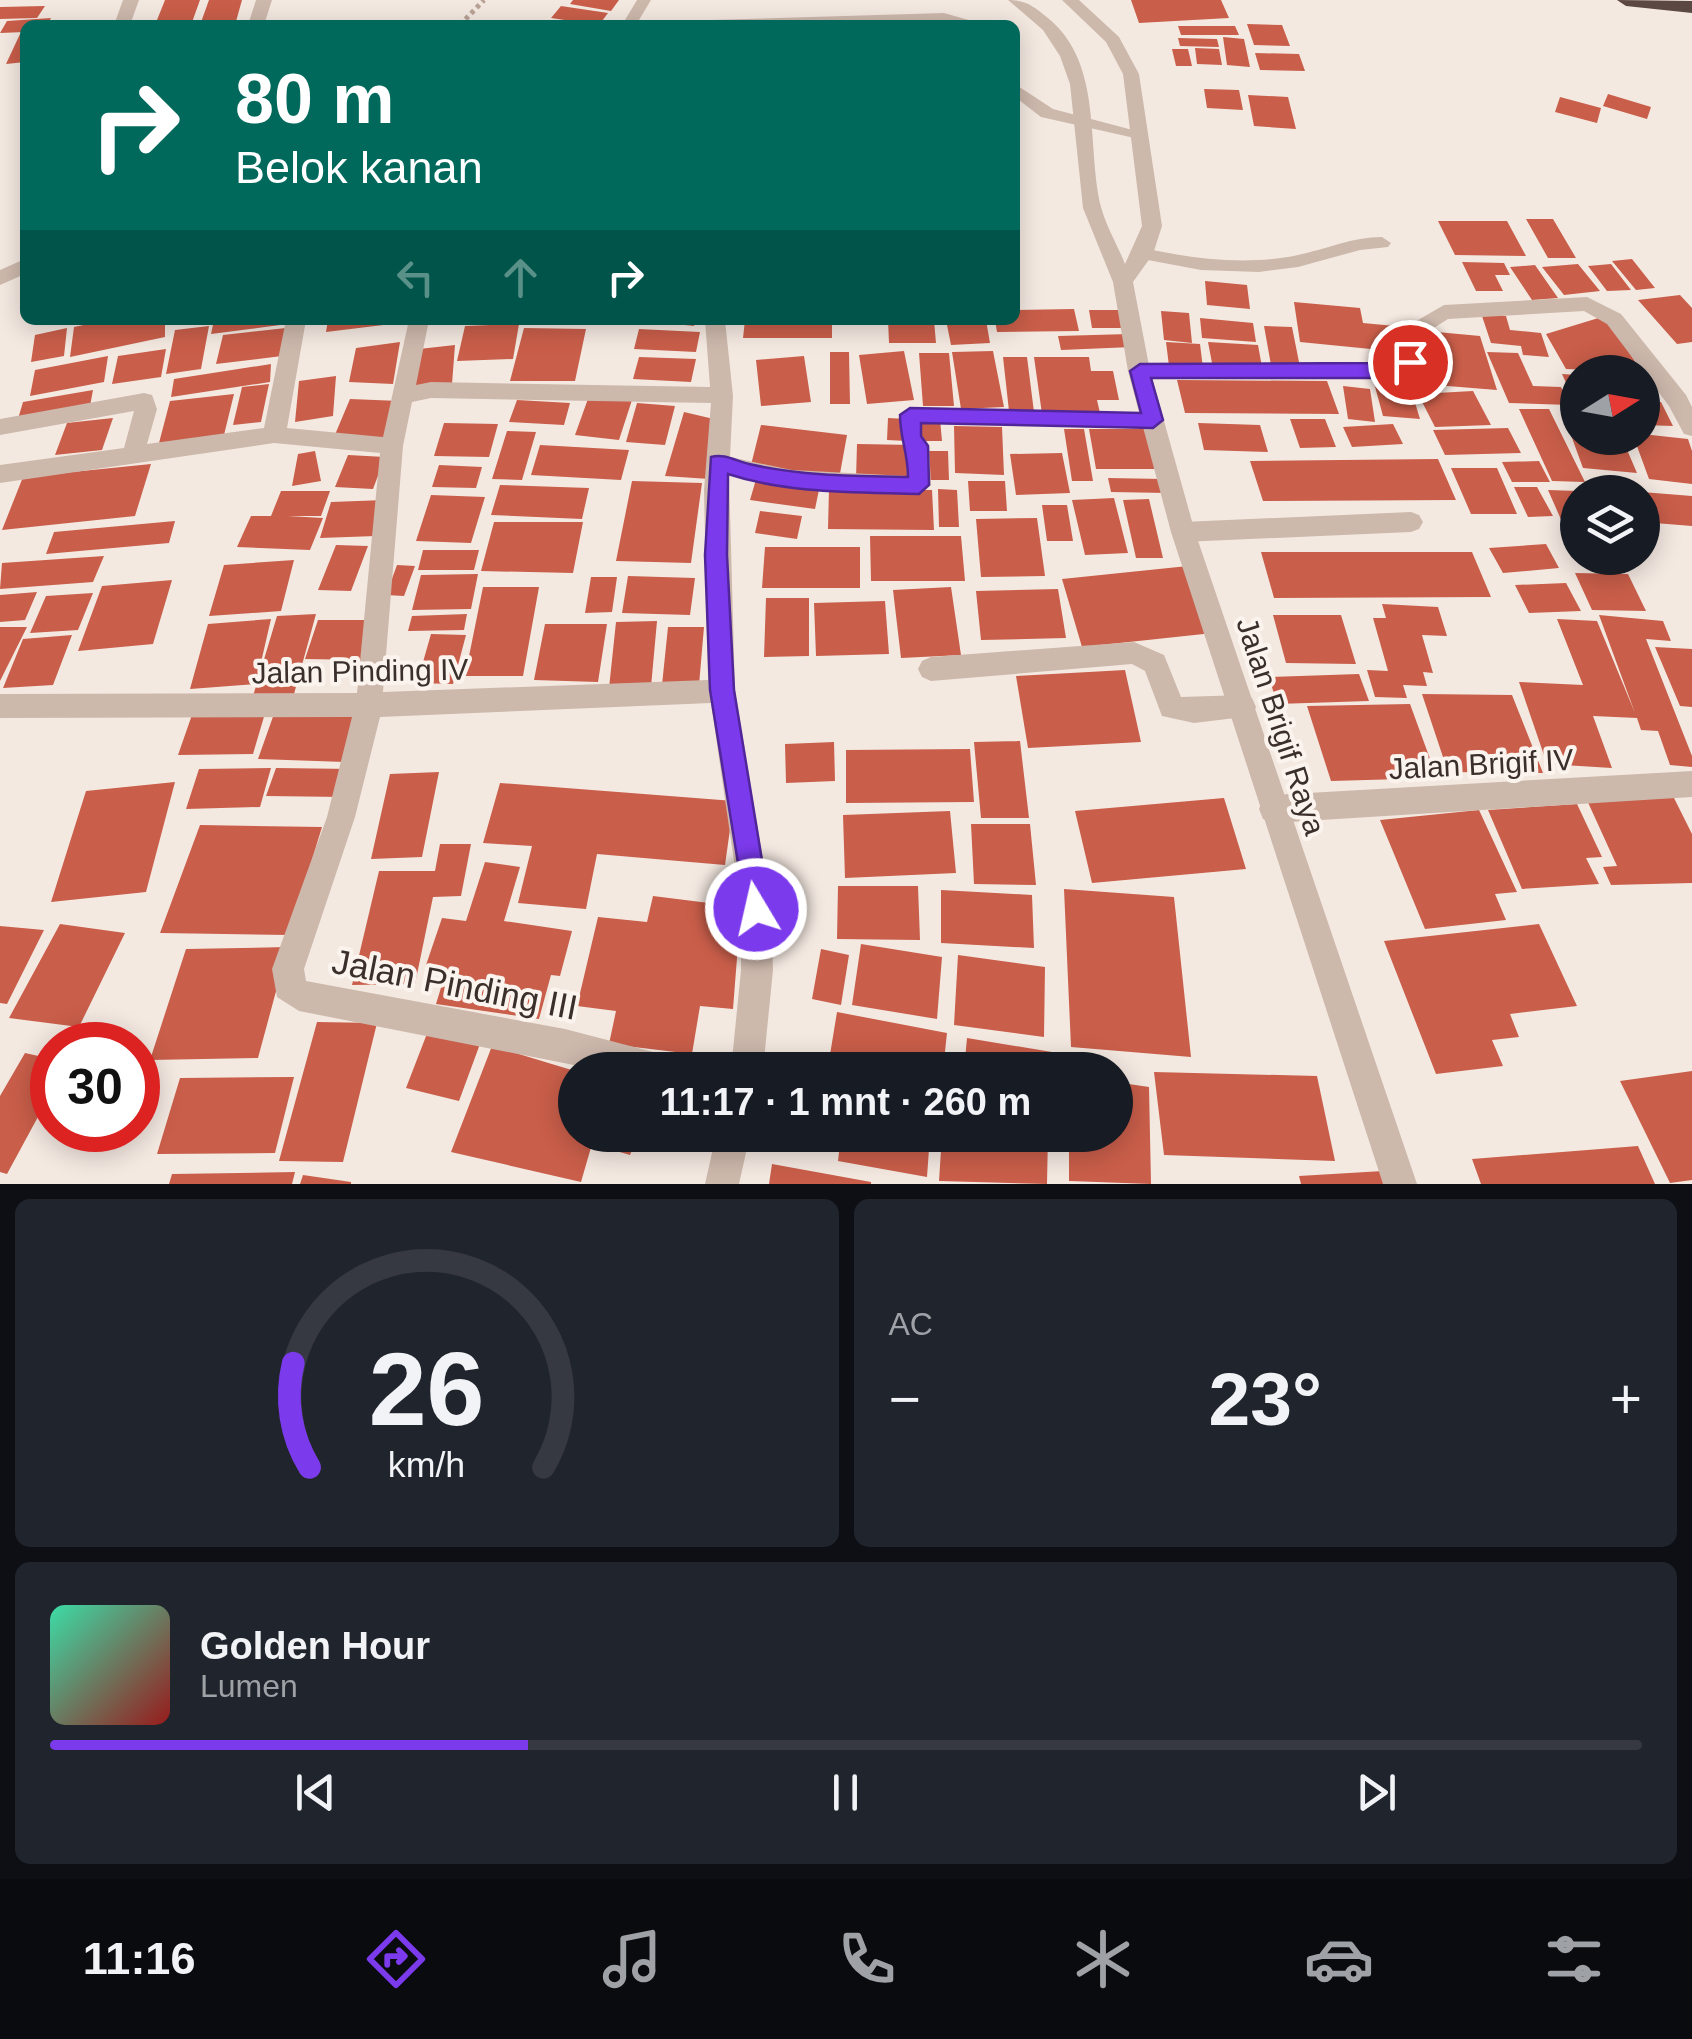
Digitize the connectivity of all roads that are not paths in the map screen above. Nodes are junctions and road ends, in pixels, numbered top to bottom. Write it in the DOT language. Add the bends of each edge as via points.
graph roads {
  1 [pos="1016,0"];
  2 [pos="1070,0"];
  3 [pos="1626,0"];
  4 [pos="1692,7"];
  5 [pos="878,20"];
  6 [pos="954,20"];
  7 [pos="1020,93"];
  8 [pos="1082,123"];
  9 [pos="1139,134"];
  10 [pos="1382,243"];
  11 [pos="1143,254"];
  12 [pos="1124,282"];
  13 [pos="295,325"];
  14 [pos="418,325"];
  15 [pos="716,325"];
  16 [pos="1140,371"];
  17 [pos="404,396"];
  18 [pos="722,396"];
  19 [pos="1685,400"];
  20 [pos="1153,420"];
  21 [pos="0,427"];
  22 [pos="1692,428"];
  23 [pos="274,435"];
  24 [pos="392,446"];
  25 [pos="133,455"];
  26 [pos="718,463"];
  27 [pos="0,474"];
  28 [pos="1411,522"];
  29 [pos="1183,532"];
  30 [pos="931,669"];
  31 [pos="722,690"];
  32 [pos="0,706"];
  33 [pos="370,706"];
  34 [pos="1243,707"];
  35 [pos="1692,784"];
  36 [pos="1273,809"];
  37 [pos="592,1052"];
  38 [pos="748,1052"];
  39 [pos="729,1152"];
  40 [pos="722,1184"];
  41 [pos="1400,1184"];
  1 -- 8 [label="street, Jalan Brigif Raya" via="1068,56"];
  2 -- 9 [label="street" via="1113,40 1131,74"];
  3 -- 4 [label="highway"];
  5 -- 6 [label="street"];
  7 -- 8 [label="street" via="1046,112"];
  8 -- 9 [label="street"];
  8 -- 12 [label="street, Jalan Brigif Raya" via="1092,208"];
  9 -- 11 [label="street" via="1152,226"];
  10 -- 11 [label="lane" via="1215,269"];
  11 -- 12 [label="street"];
  12 -- 16 [label="street, Jalan Brigif Raya"];
  13 -- 23 [label="street"];
  14 -- 17 [label="street"];
  15 -- 18 [label="street"];
  16 -- 19 [label="street" via="1384,370 1410,362 1413,332 1444,312 1587,304 1614,320"];
  16 -- 20 [label="street, Jalan Brigif Raya"];
  17 -- 18 [label="street" via="431,390"];
  17 -- 24 [label="street"];
  18 -- 26 [label="street"];
  19 -- 22 [label="street"];
  20 -- 26 [label="street" via="910,415 919,485 831,483"];
  20 -- 29 [label="street, Jalan Brigif Raya"];
  21 -- 25 [label="street" via="144,401"];
  23 -- 24 [label="street"];
  23 -- 25 [label="street"];
  24 -- 33 [label="street"];
  25 -- 27 [label="street"];
  26 -- 31 [label="street"];
  28 -- 29 [label="street"];
  29 -- 34 [label="street, Jalan Brigif Raya"];
  30 -- 34 [label="street" via="1134,653 1155,663 1171,708"];
  31 -- 33 [label="street, Jalan Pinding IV"];
  31 -- 38 [label="street" via="756,909"];
  32 -- 33 [label="street, Jalan Pinding IV"];
  33 -- 37 [label="street, Jalan Pinding III" via="288,986 299,995"];
  34 -- 36 [label="street, Jalan Brigif Raya"];
  35 -- 36 [label="street, Jalan Brigif IV"];
  36 -- 41 [label="street, Jalan Brigif Raya"];
  39 -- 40 [label="street"];
}
